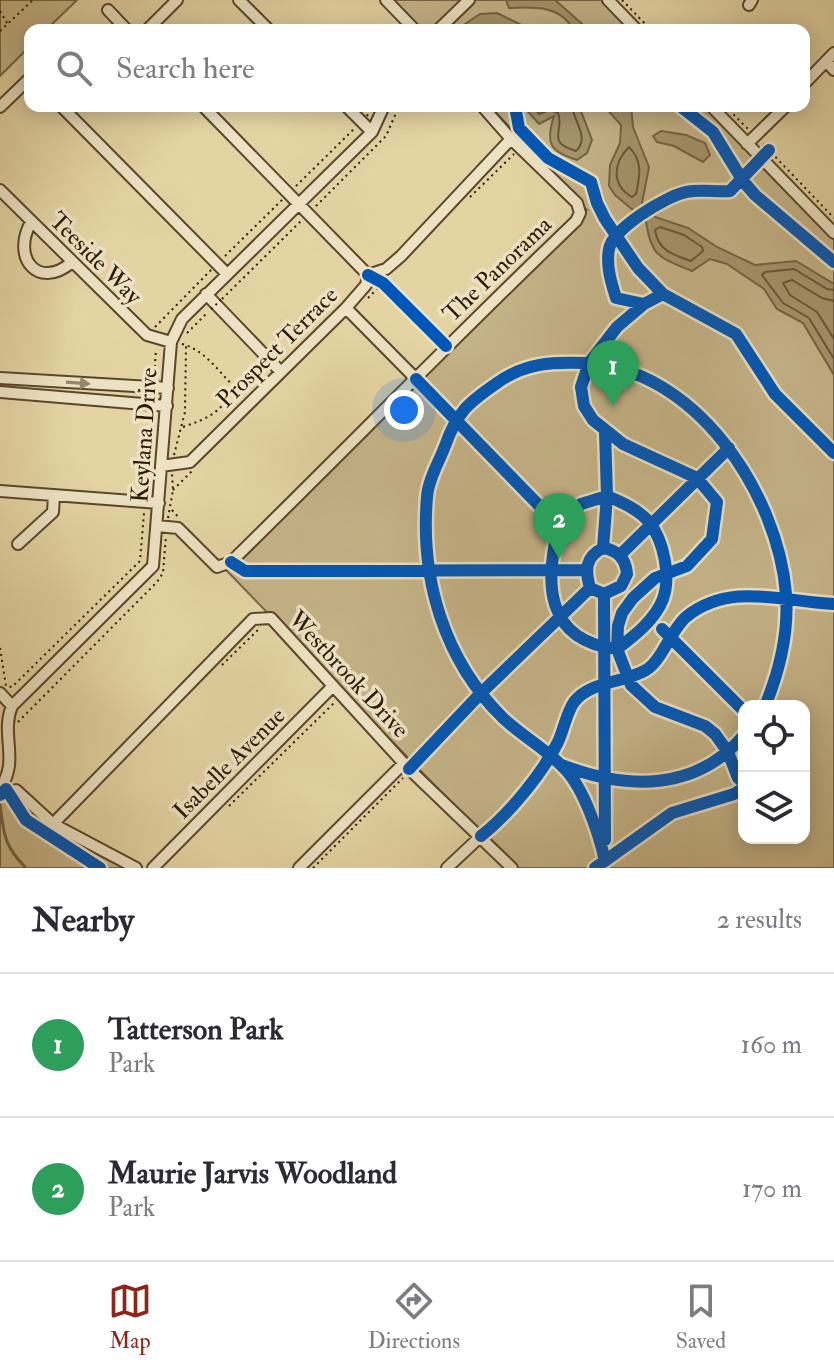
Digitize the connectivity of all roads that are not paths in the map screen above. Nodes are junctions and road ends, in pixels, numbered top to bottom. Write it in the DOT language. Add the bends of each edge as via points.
graph roads {
  1 [pos="177,0"];
  2 [pos="239,0"];
  3 [pos="386,0"];
  4 [pos="469,0"];
  5 [pos="608,0"];
  6 [pos="108,10"];
  7 [pos="121,24"];
  8 [pos="153,24"];
  9 [pos="263,24"];
  10 [pos="409,24"];
  11 [pos="444,24"];
  12 [pos="631,24"];
  13 [pos="830,57"];
  14 [pos="834,70"];
  15 [pos="810,78"];
  16 [pos="24,84"];
  17 [pos="0,107"];
  18 [pos="70,112"];
  19 [pos="209,112"];
  20 [pos="352,112"];
  21 [pos="381,112"];
  22 [pos="487,112"];
  23 [pos="718,112"];
  24 [pos="780,112"];
  25 [pos="372,132"];
  26 [pos="511,139"];
  27 [pos="751,140"];
  28 [pos="0,190"];
  29 [pos="299,203"];
  30 [pos="31,222"];
  31 [pos="834,233"];
  32 [pos="71,263"];
  33 [pos="226,273"];
  34 [pos="368,275"];
  35 [pos="206,294"];
  36 [pos="349,311"];
  37 [pos="171,342"];
  38 [pos="281,372"];
  39 [pos="0,378"];
  40 [pos="416,379"];
  41 [pos="168,388"];
  42 [pos="0,392"];
  43 [pos="167,406"];
  44 [pos="166,466"];
  45 [pos="0,491"];
  46 [pos="54,495"];
  47 [pos="159,503"];
  48 [pos="157,526"];
  49 [pos="18,544"];
  50 [pos="331,689"];
  51 [pos="0,693"];
  52 [pos="12,706"];
  53 [pos="403,765"];
  54 [pos="0,788"];
  55 [pos="16,790"];
  56 [pos="53,824"];
  57 [pos="481,836"];
  58 [pos="136,868"];
  59 [pos="153,868"];
  60 [pos="299,868"];
  61 [pos="447,868"];
  62 [pos="512,868"];
  1 -- 8 [label="street"];
  2 -- 9 [label="street"];
  3 -- 10 [label="street"];
  4 -- 11 [label="street"];
  5 -- 12 [label="street"];
  6 -- 7 [label="street"];
  13 -- 14 [label="street"];
  13 -- 15 [label="street"];
  16 -- 17 [label="street"];
  18 -- 33 [label="street"];
  19 -- 29 [label="street"];
  20 -- 25 [label="street"];
  21 -- 25 [label="street, Keylana Drive"];
  22 -- 26 [label="street, The Panorama"];
  23 -- 27 [label="street"];
  24 -- 27 [label="street"];
  25 -- 29 [label="street, Keylana Drive"];
  26 -- 34 [label="street, Prospect Terrace" via="401,256"];
  26 -- 40 [label="street, The Panorama" via="577,203 580,213"];
  27 -- 31 [label="street"];
  28 -- 30 [label="street, Teeside Way"];
  29 -- 33 [label="street, Keylana Drive"];
  29 -- 34 [label="street"];
  30 -- 32 [label="street, Teeside Way"];
  30 -- 32 [label="street" via="23,245 33,268 57,272"];
  32 -- 37 [label="street, Teeside Way" via="147,335"];
  33 -- 35 [label="street, Keylana Drive"];
  34 -- 36 [label="street, Prospect Terrace"];
  35 -- 37 [label="street, Keylana Drive" via="182,319"];
  35 -- 38 [label="street"];
  36 -- 38 [label="street, Prospect Terrace"];
  36 -- 40 [label="street"];
  37 -- 41 [label="street, Keylana Drive"];
  38 -- 44 [label="street, Prospect Terrace" via="190,462"];
  39 -- 41 [label="street, one-way"];
  40 -- 48 [label="street, The Panorama" via="231,562 217,567 178,528"];
  41 -- 43 [label="street, Keylana Drive"];
  42 -- 43 [label="street"];
  43 -- 44 [label="street, Keylana Drive"];
  44 -- 47 [label="street, Keylana Drive"];
  45 -- 46 [label="street"];
  46 -- 47 [label="street"];
  46 -- 49 [label="street" via="53,512"];
  47 -- 48 [label="street, Keylana Drive"];
  48 -- 52 [label="street, Keylana Drive" via="153,566"];
  50 -- 53 [label="street, Westbrook Drive"];
  50 -- 56 [label="street, Westbrook Drive" via="271,618 253,619"];
  50 -- 59 [label="street, Isabelle Avenue"];
  51 -- 52 [label="street"];
  52 -- 54 [label="street" via="4,725 9,772"];
  53 -- 57 [label="street, Westbrook Drive"];
  53 -- 60 [label="street"];
  55 -- 56 [label="street"];
  56 -- 58 [label="street"];
  57 -- 61 [label="street"];
  57 -- 62 [label="street, Westbrook Drive"];
}
